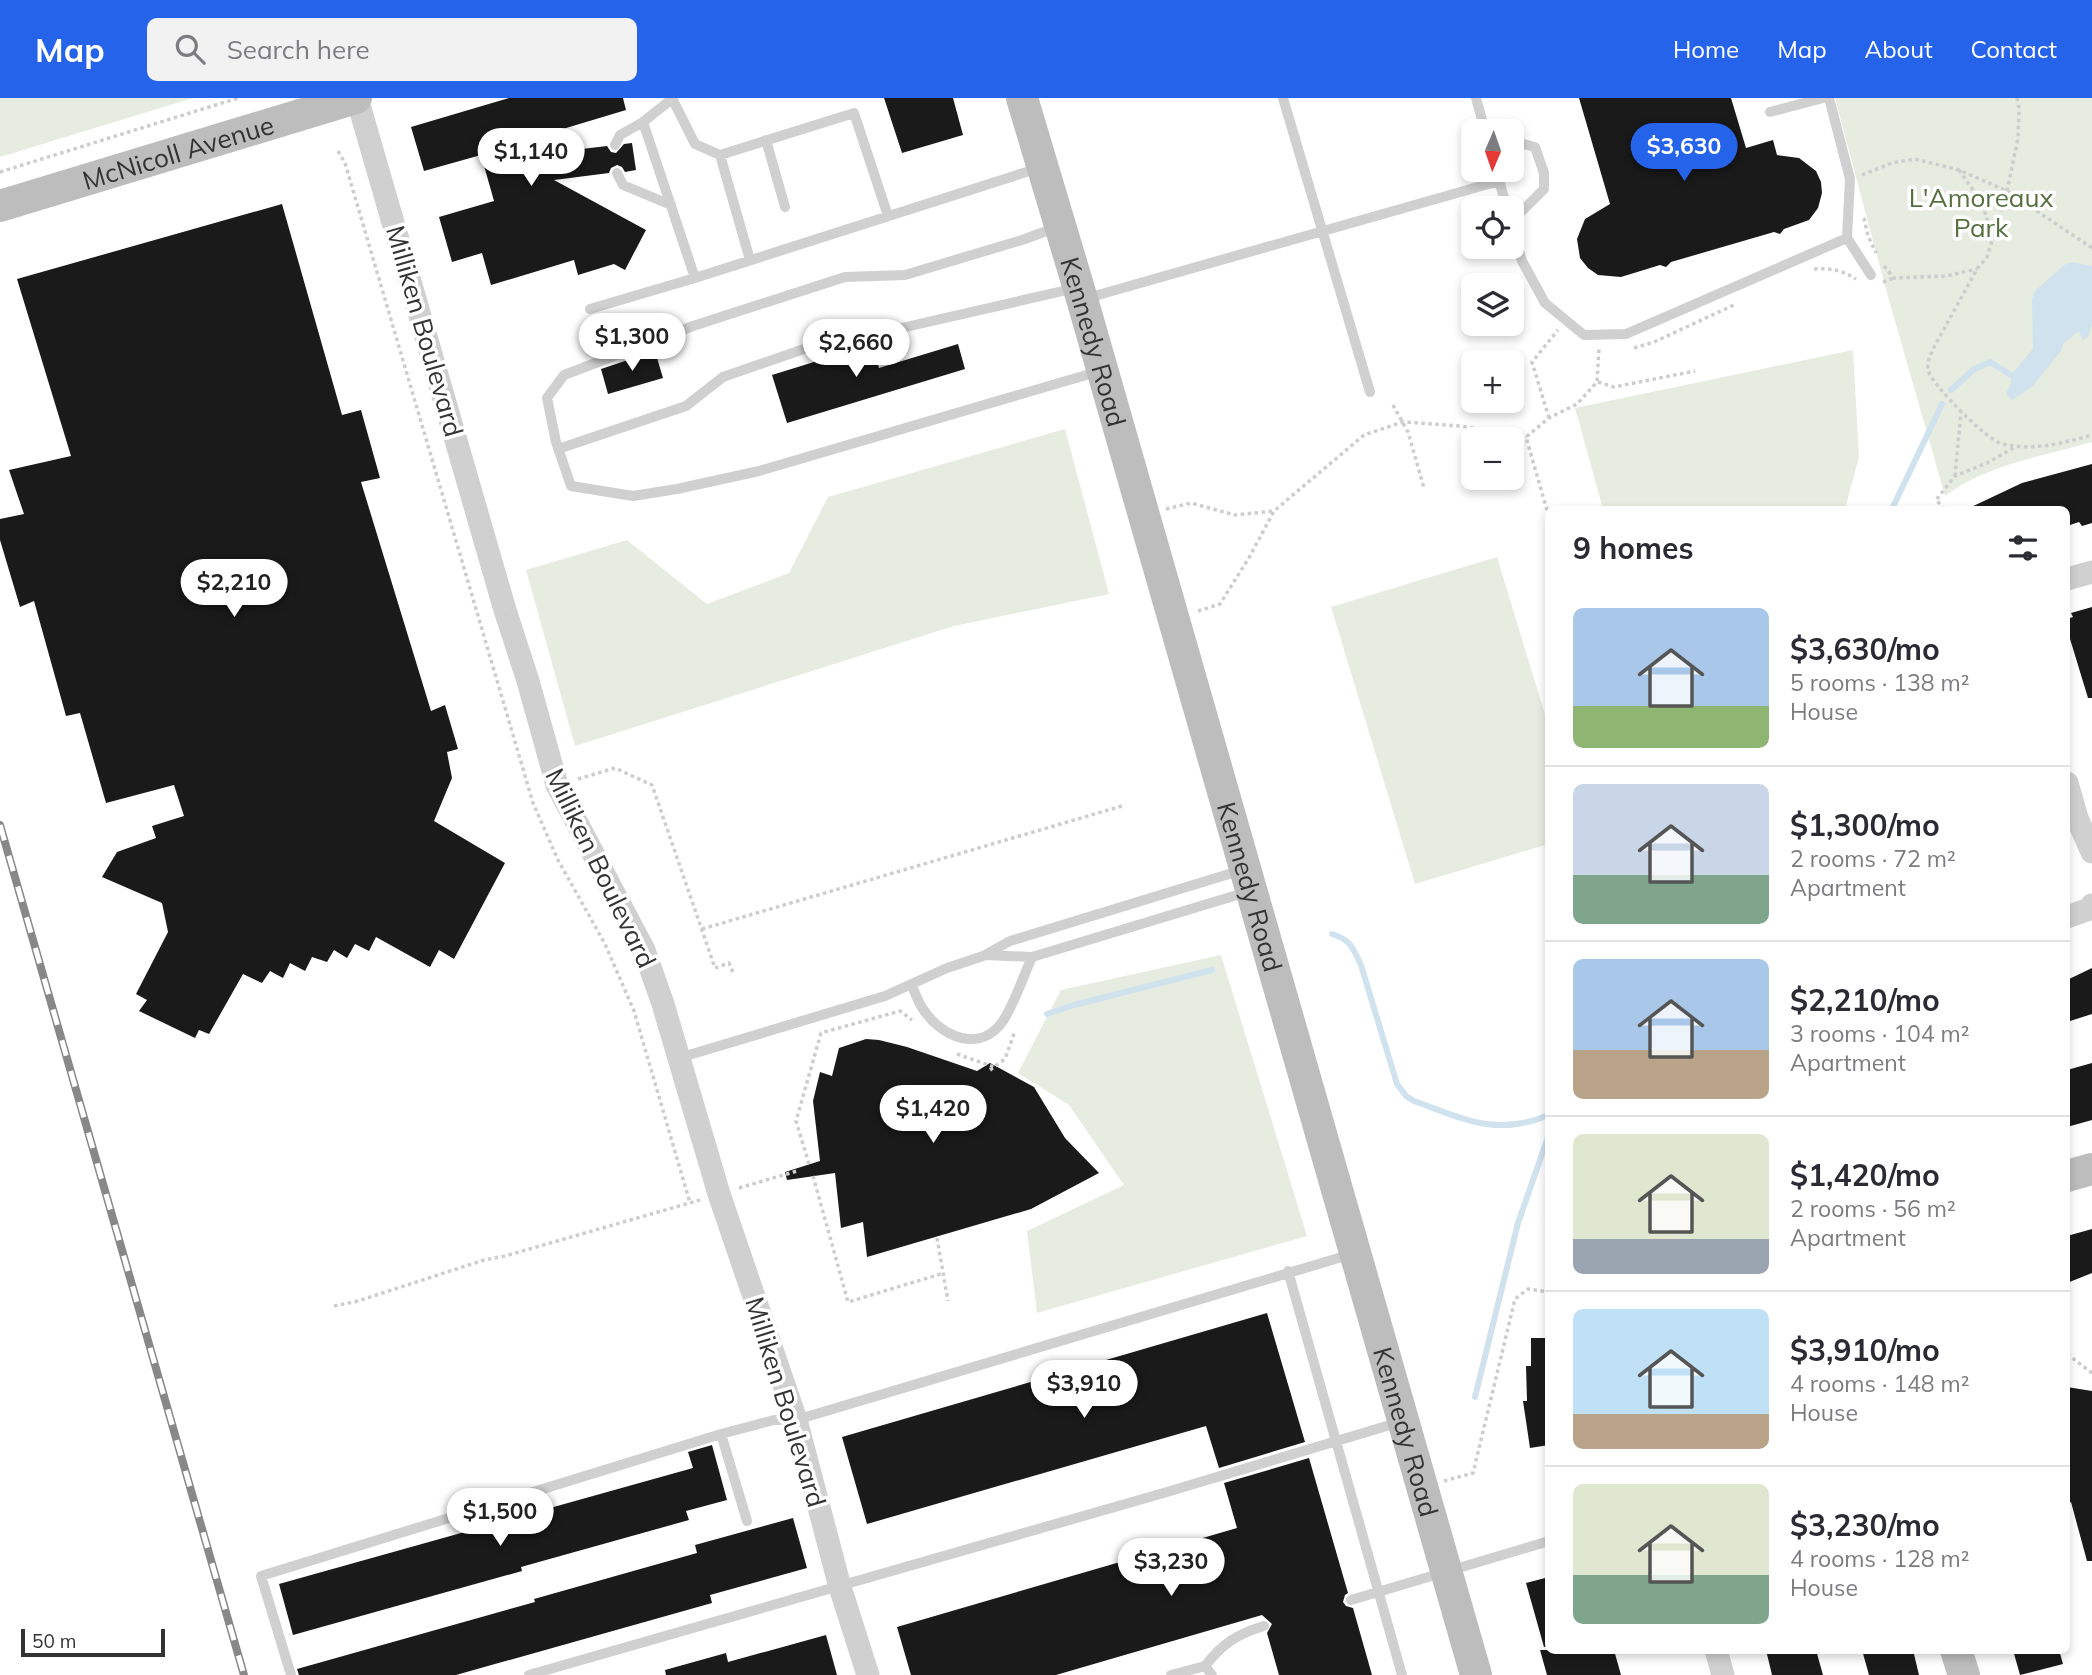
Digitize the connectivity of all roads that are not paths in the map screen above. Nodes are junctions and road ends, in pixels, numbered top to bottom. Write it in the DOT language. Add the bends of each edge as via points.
graph roads {
  1 [pos="356,98"];
  2 [pos="1022,98"];
  3 [pos="1283,98"];
  4 [pos="1476,98"];
  5 [pos="1823,98"];
  6 [pos="1829,98"];
  7 [pos="673,99"];
  8 [pos="1770,112"];
  9 [pos="1482,119"];
  10 [pos="643,122"];
  11 [pos="766,141"];
  12 [pos="1524,144"];
  13 [pos="615,145"];
  14 [pos="720,155"];
  15 [pos="1043,166"];
  16 [pos="617,173"];
  17 [pos="1475,182"];
  18 [pos="671,205"];
  19 [pos="0,206"];
  20 [pos="785,207"];
  21 [pos="1524,209"];
  22 [pos="888,216"];
  23 [pos="1061,226"];
  24 [pos="1322,231"];
  25 [pos="1847,237"];
  26 [pos="1521,259"];
  27 [pos="750,260"];
  28 [pos="1871,275"];
  29 [pos="695,278"];
  30 [pos="1081,293"];
  31 [pos="590,309"];
  32 [pos="1103,370"];
  33 [pos="1370,392"];
  34 [pos="558,449"];
  35 [pos="2092,572"];
  36 [pos="2070,578"];
  37 [pos="2070,794"];
  38 [pos="2092,852"];
  39 [pos="1248,880"];
  40 [pos="2092,905"];
  41 [pos="2070,916"];
  42 [pos="983,956"];
  43 [pos="1032,957"];
  44 [pos="911,984"];
  45 [pos="679,1058"];
  46 [pos="2092,1169"];
  47 [pos="2070,1175"];
  48 [pos="1354,1253"];
  49 [pos="1288,1271"];
  50 [pos="796,1420"];
  51 [pos="1403,1421"];
  52 [pos="721,1434"];
  53 [pos="1336,1441"];
  54 [pos="747,1521"];
  55 [pos="1545,1542"];
  56 [pos="1446,1572"];
  57 [pos="840,1587"];
  58 [pos="1378,1592"];
  59 [pos="1351,1600"];
  60 [pos="1264,1626"];
  61 [pos="1717,1654"];
  62 [pos="1957,1654"];
  63 [pos="1208,1671"];
  64 [pos="291,1675"];
  65 [pos="529,1675"];
  66 [pos="868,1675"];
  67 [pos="1171,1675"];
  68 [pos="1402,1675"];
  69 [pos="1476,1675"];
  70 [pos="1723,1675"];
  71 [pos="1964,1675"];
  1 -- 19 [label="main road, McNicoll Avenue"];
  1 -- 45 [label="street, Milliken Boulevard" via="550,766 645,950"];
  2 -- 15 [label="main road, Kennedy Road"];
  3 -- 24 [label="lane"];
  4 -- 9 [label="lane"];
  5 -- 8 [label="lane"];
  6 -- 25 [label="lane" via="1850,179"];
  7 -- 10 [label="lane"];
  7 -- 14 [label="lane" via="695,144"];
  10 -- 13 [label="lane" via="620,135"];
  10 -- 18 [label="lane"];
  11 -- 14 [label="lane"];
  11 -- 20 [label="lane"];
  11 -- 22 [label="lane" via="854,113"];
  12 -- 21 [label="lane" via="1535,147 1544,189"];
  14 -- 27 [label="lane"];
  15 -- 22 [label="lane"];
  15 -- 23 [label="main road, Kennedy Road"];
  16 -- 18 [label="lane" via="623,185"];
  17 -- 24 [label="lane"];
  18 -- 29 [label="lane"];
  22 -- 27 [label="lane"];
  23 -- 30 [label="main road, Kennedy Road"];
  23 -- 34 [label="lane" via="905,275 845,277 693,326 564,375 547,398"];
  24 -- 30 [label="lane"];
  24 -- 33 [label="lane"];
  25 -- 26 [label="lane" via="1626,334 1584,335 1545,303"];
  25 -- 28 [label="lane"];
  27 -- 29 [label="lane"];
  29 -- 31 [label="lane"];
  30 -- 32 [label="main road, Kennedy Road"];
  30 -- 34 [label="lane" via="897,329 856,331 723,377 686,406"];
  32 -- 34 [label="lane" via="759,471 633,496 571,486"];
  32 -- 39 [label="main road, Kennedy Road"];
  35 -- 36 [label="street"];
  37 -- 38 [label="street"];
  39 -- 42 [label="lane" via="1010,941"];
  39 -- 43 [label="lane"];
  39 -- 48 [label="main road, Kennedy Road"];
  40 -- 41 [label="street"];
  42 -- 43 [label="lane"];
  42 -- 44 [label="lane"];
  43 -- 44 [label="lane" via="1004,1020 981,1039 966,1040 936,1024"];
  44 -- 45 [label="lane" via="885,996"];
  45 -- 50 [label="street, Milliken Boulevard" via="719,1194"];
  46 -- 47 [label="main road"];
  48 -- 49 [label="lane"];
  48 -- 51 [label="main road, Kennedy Road"];
  49 -- 50 [label="lane"];
  49 -- 53 [label="lane"];
  50 -- 52 [label="lane" via="774,1420"];
  50 -- 57 [label="street, Milliken Boulevard"];
  51 -- 53 [label="lane"];
  51 -- 56 [label="main road, Kennedy Road"];
  52 -- 54 [label="lane"];
  52 -- 64 [label="lane" via="261,1576"];
  53 -- 57 [label="lane"];
  53 -- 58 [label="lane"];
  55 -- 56 [label="lane"];
  56 -- 58 [label="lane"];
  56 -- 69 [label="main road, Kennedy Road"];
  57 -- 65 [label="lane"];
  57 -- 66 [label="street, Milliken Boulevard"];
  58 -- 59 [label="lane"];
  58 -- 68 [label="lane"];
  60 -- 63 [label="lane" via="1219,1648"];
  61 -- 70 [label="street"];
  62 -- 71 [label="main road"];
  63 -- 67 [label="lane"];
}
